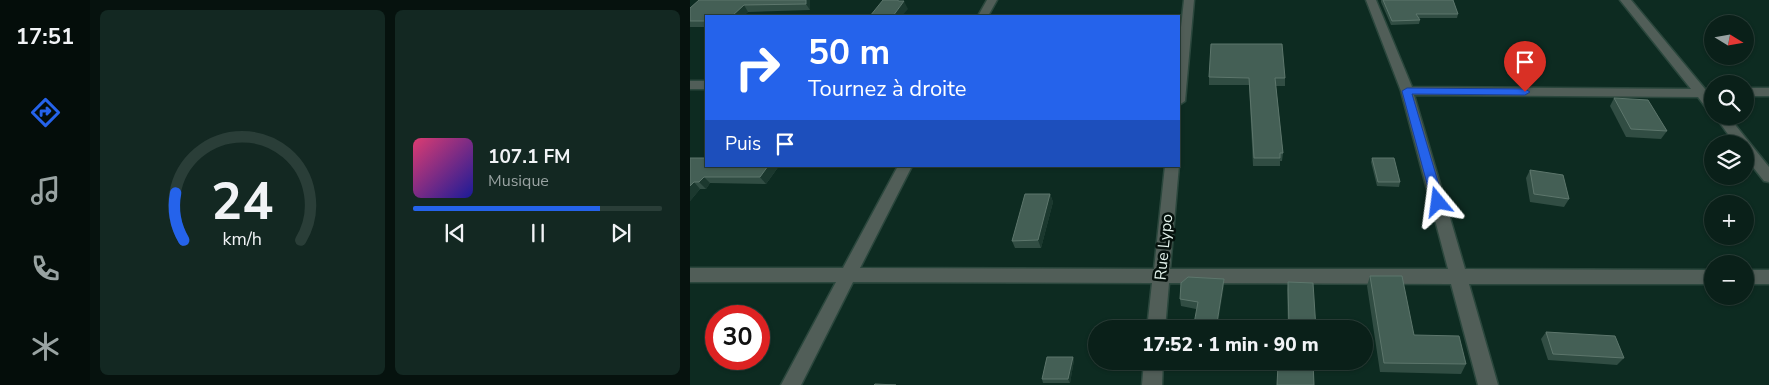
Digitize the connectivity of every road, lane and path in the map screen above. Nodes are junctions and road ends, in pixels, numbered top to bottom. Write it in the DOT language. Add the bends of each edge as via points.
graph roads {
  1 [pos="992,0"];
  2 [pos="1190,0"];
  3 [pos="1371,0"];
  4 [pos="1626,0"];
  5 [pos="984,15"];
  6 [pos="690,85"];
  7 [pos="705,85"];
  8 [pos="1704,88"];
  9 [pos="1407,91"];
  10 [pos="1180,92"];
  11 [pos="1754,92"];
  12 [pos="1769,92"];
  13 [pos="1704,93"];
  14 [pos="1728,125"];
  15 [pos="1736,135"];
  16 [pos="1754,158"];
  17 [pos="904,167"];
  18 [pos="1172,167"];
  19 [pos="1769,177"];
  20 [pos="849,274"];
  21 [pos="690,275"];
  22 [pos="1160,275"];
  23 [pos="1459,276"];
  24 [pos="1704,277"];
  25 [pos="1754,277"];
  26 [pos="1769,277"];
  27 [pos="1157,320"];
  28 [pos="1153,370"];
  29 [pos="791,385"];
  30 [pos="1152,385"];
  31 [pos="1488,385"];
  1 -- 5 [label="street"];
  2 -- 10 [label="street"];
  3 -- 9 [label="street"];
  4 -- 8 [label="street"];
  6 -- 7 [label="street"];
  9 -- 13 [label="street"];
  9 -- 23 [label="street"];
  11 -- 12 [label="street"];
  14 -- 15 [label="street"];
  16 -- 19 [label="street"];
  17 -- 20 [label="street"];
  18 -- 22 [label="street, Rue Lypo"];
  20 -- 21 [label="street"];
  20 -- 22 [label="street"];
  20 -- 29 [label="street"];
  22 -- 23 [label="street"];
  22 -- 27 [label="street, Rue Lypo"];
  23 -- 24 [label="street"];
  23 -- 31 [label="street"];
  25 -- 26 [label="street"];
  28 -- 30 [label="street"];
}
